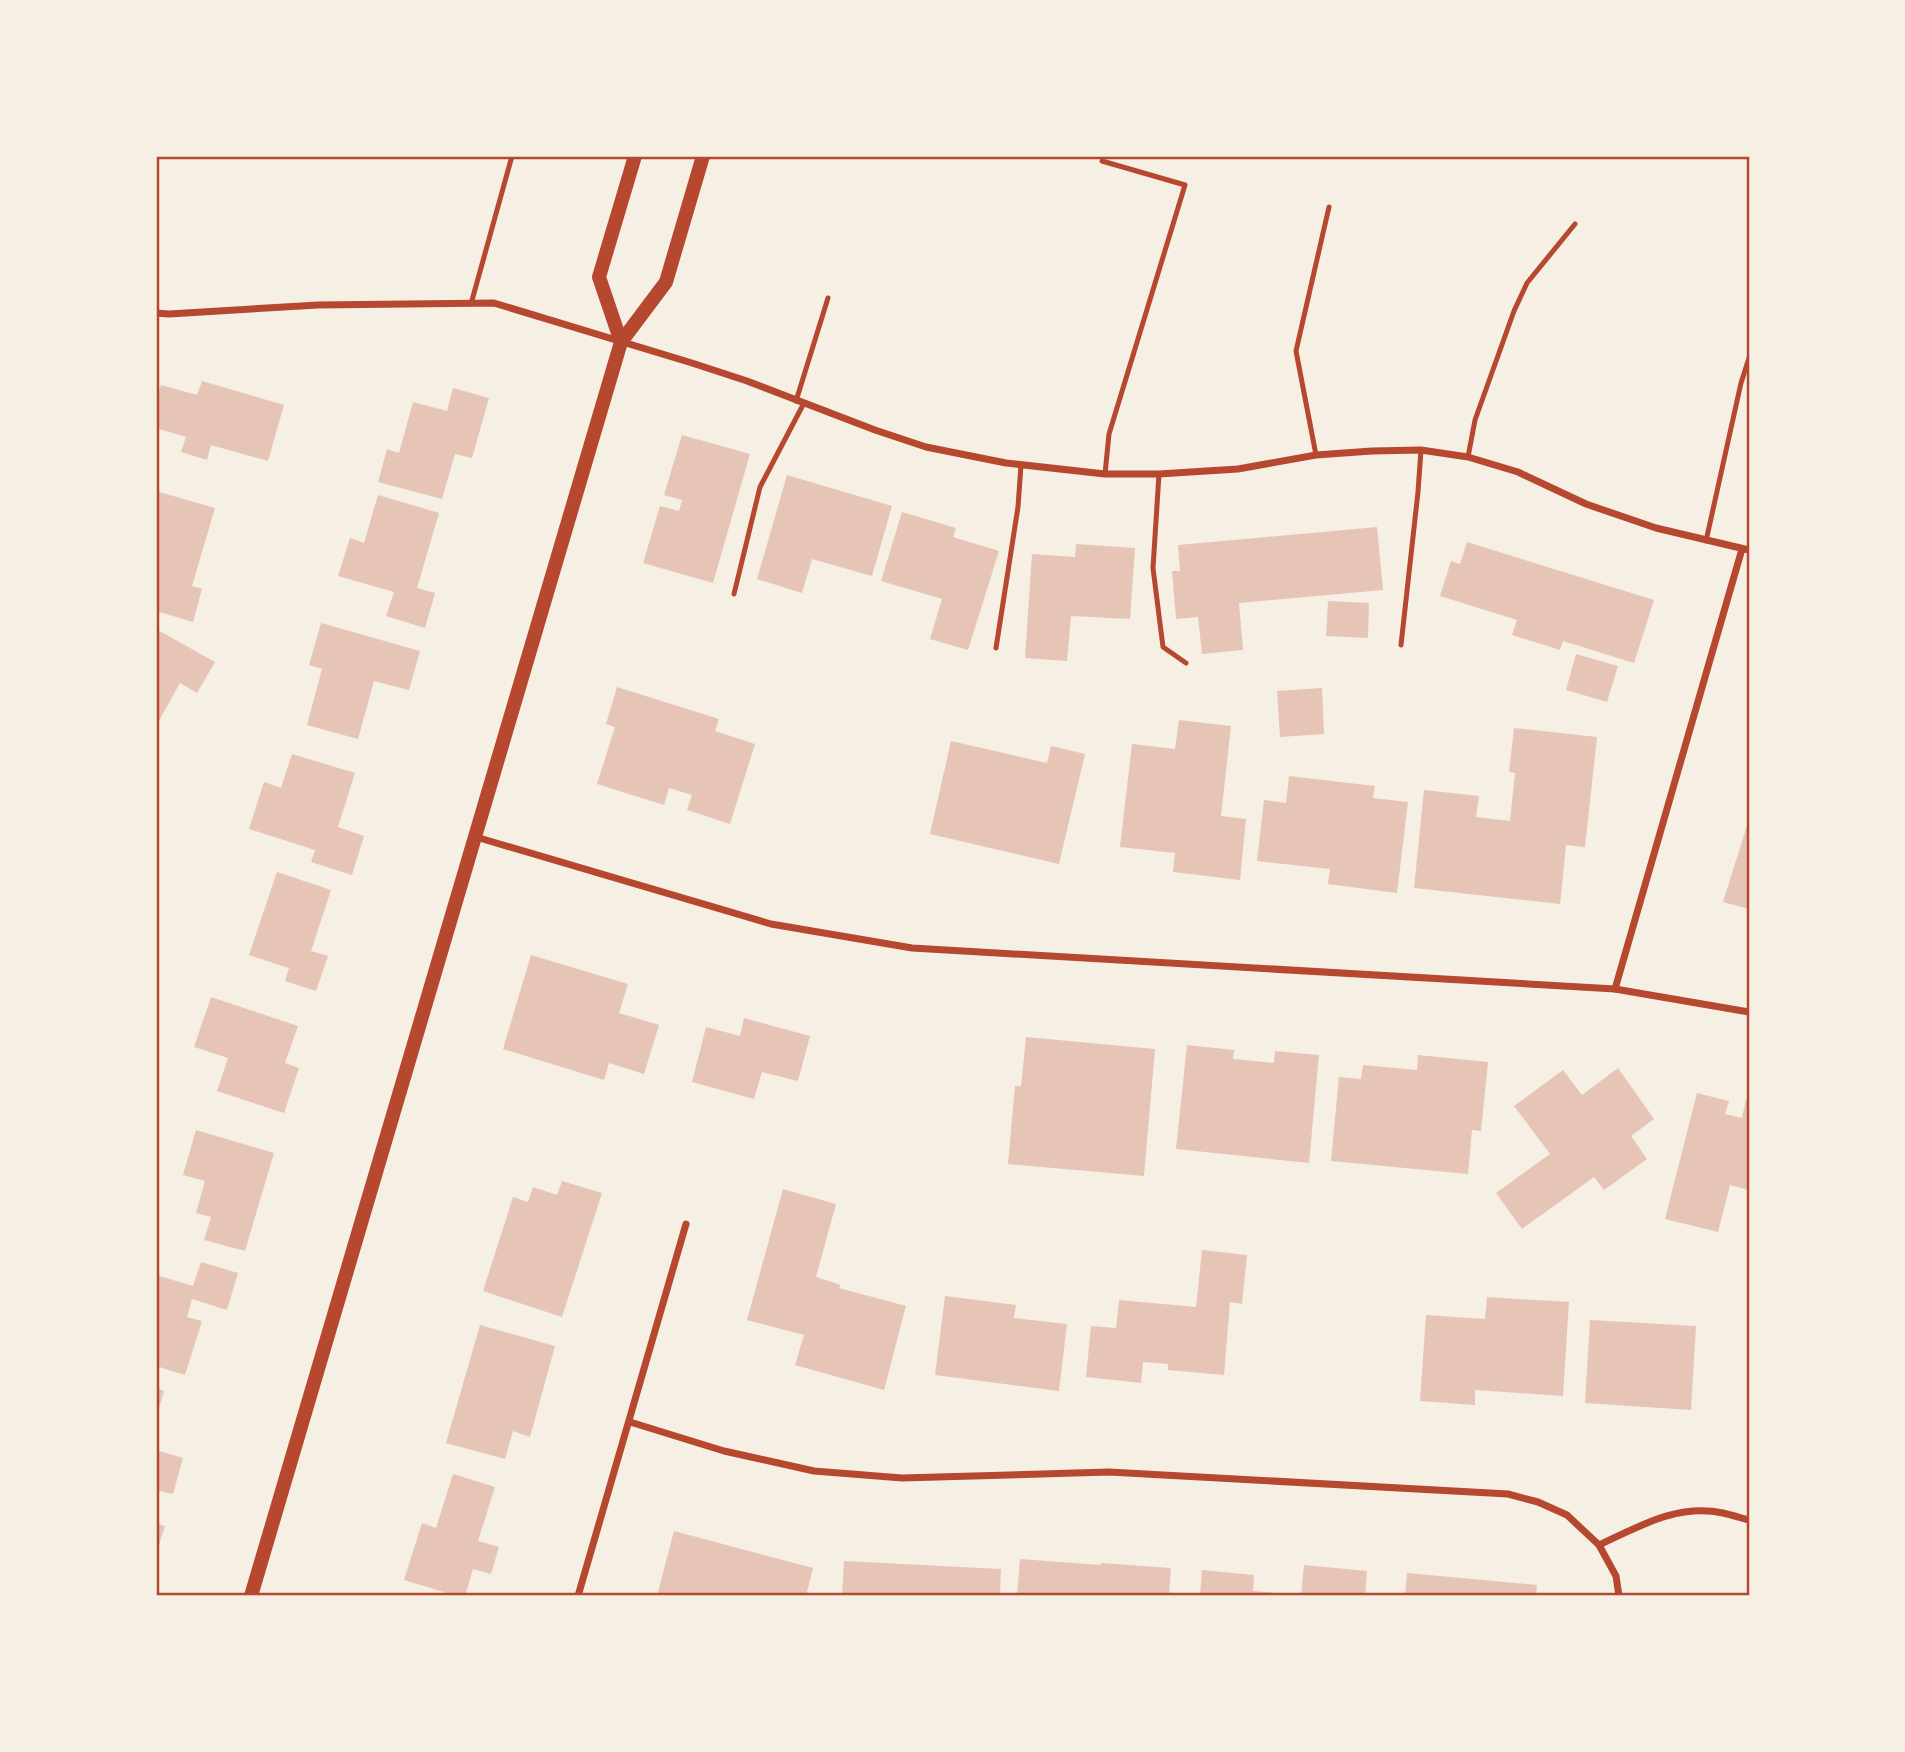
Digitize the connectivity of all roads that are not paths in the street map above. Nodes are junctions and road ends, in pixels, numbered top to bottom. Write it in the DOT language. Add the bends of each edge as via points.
graph roads {
  1 [pos="512,156"];
  2 [pos="635,156"];
  3 [pos="703,156"];
  4 [pos="1102,160"];
  5 [pos="1329,207"];
  6 [pos="1575,224"];
  7 [pos="828,298"];
  8 [pos="471,304"];
  9 [pos="156,313"];
  10 [pos="621,342"];
  11 [pos="1749,358"];
  12 [pos="800,402"];
  13 [pos="1421,450"];
  14 [pos="1316,456"];
  15 [pos="1468,457"];
  16 [pos="1021,465"];
  17 [pos="1105,474"];
  18 [pos="1159,474"];
  19 [pos="1706,541"];
  20 [pos="1746,550"];
  21 [pos="734,594"];
  22 [pos="1401,645"];
  23 [pos="996,648"];
  24 [pos="1186,663"];
  25 [pos="476,837"];
  26 [pos="1615,989"];
  27 [pos="1749,1012"];
  28 [pos="686,1224"];
  29 [pos="630,1422"];
  30 [pos="1749,1520"];
  31 [pos="1599,1545"];
  32 [pos="251,1596"];
  33 [pos="578,1596"];
  34 [pos="1619,1596"];
  1 -- 8 [label="lane"];
  2 -- 10 [label="main road" via="599,276"];
  3 -- 10 [label="main road" via="666,282"];
  4 -- 17 [label="lane" via="1185,185 1109,434"];
  5 -- 14 [label="lane" via="1296,351"];
  6 -- 15 [label="lane" via="1527,283 1514,311 1475,420"];
  7 -- 12 [label="lane"];
  8 -- 9 [label="street"];
  8 -- 10 [label="street" via="494,303"];
  10 -- 12 [label="street"];
  10 -- 25 [label="main road"];
  11 -- 19 [label="lane"];
  12 -- 16 [label="street" via="926,447"];
  12 -- 21 [label="lane" via="760,487"];
  13 -- 14 [label="street"];
  13 -- 15 [label="street"];
  13 -- 22 [label="lane"];
  14 -- 18 [label="street" via="1238,470"];
  15 -- 19 [label="street" via="1518,472 1586,505"];
  16 -- 17 [label="street"];
  16 -- 23 [label="lane"];
  17 -- 18 [label="street"];
  18 -- 24 [label="lane" via="1153,568 1163,647"];
  19 -- 20 [label="street"];
  20 -- 26 [label="street"];
  25 -- 26 [label="street" via="771,924 912,948"];
  25 -- 32 [label="main road"];
  26 -- 27 [label="street"];
  28 -- 29 [label="street"];
  29 -- 31 [label="street" via="724,1451 814,1471 902,1478 1109,1472 1508,1494 1567,1515"];
  29 -- 33 [label="street"];
  30 -- 31 [label="street" via="1721,1512 1688,1511 1659,1517"];
  31 -- 34 [label="street" via="1616,1576"];
}
